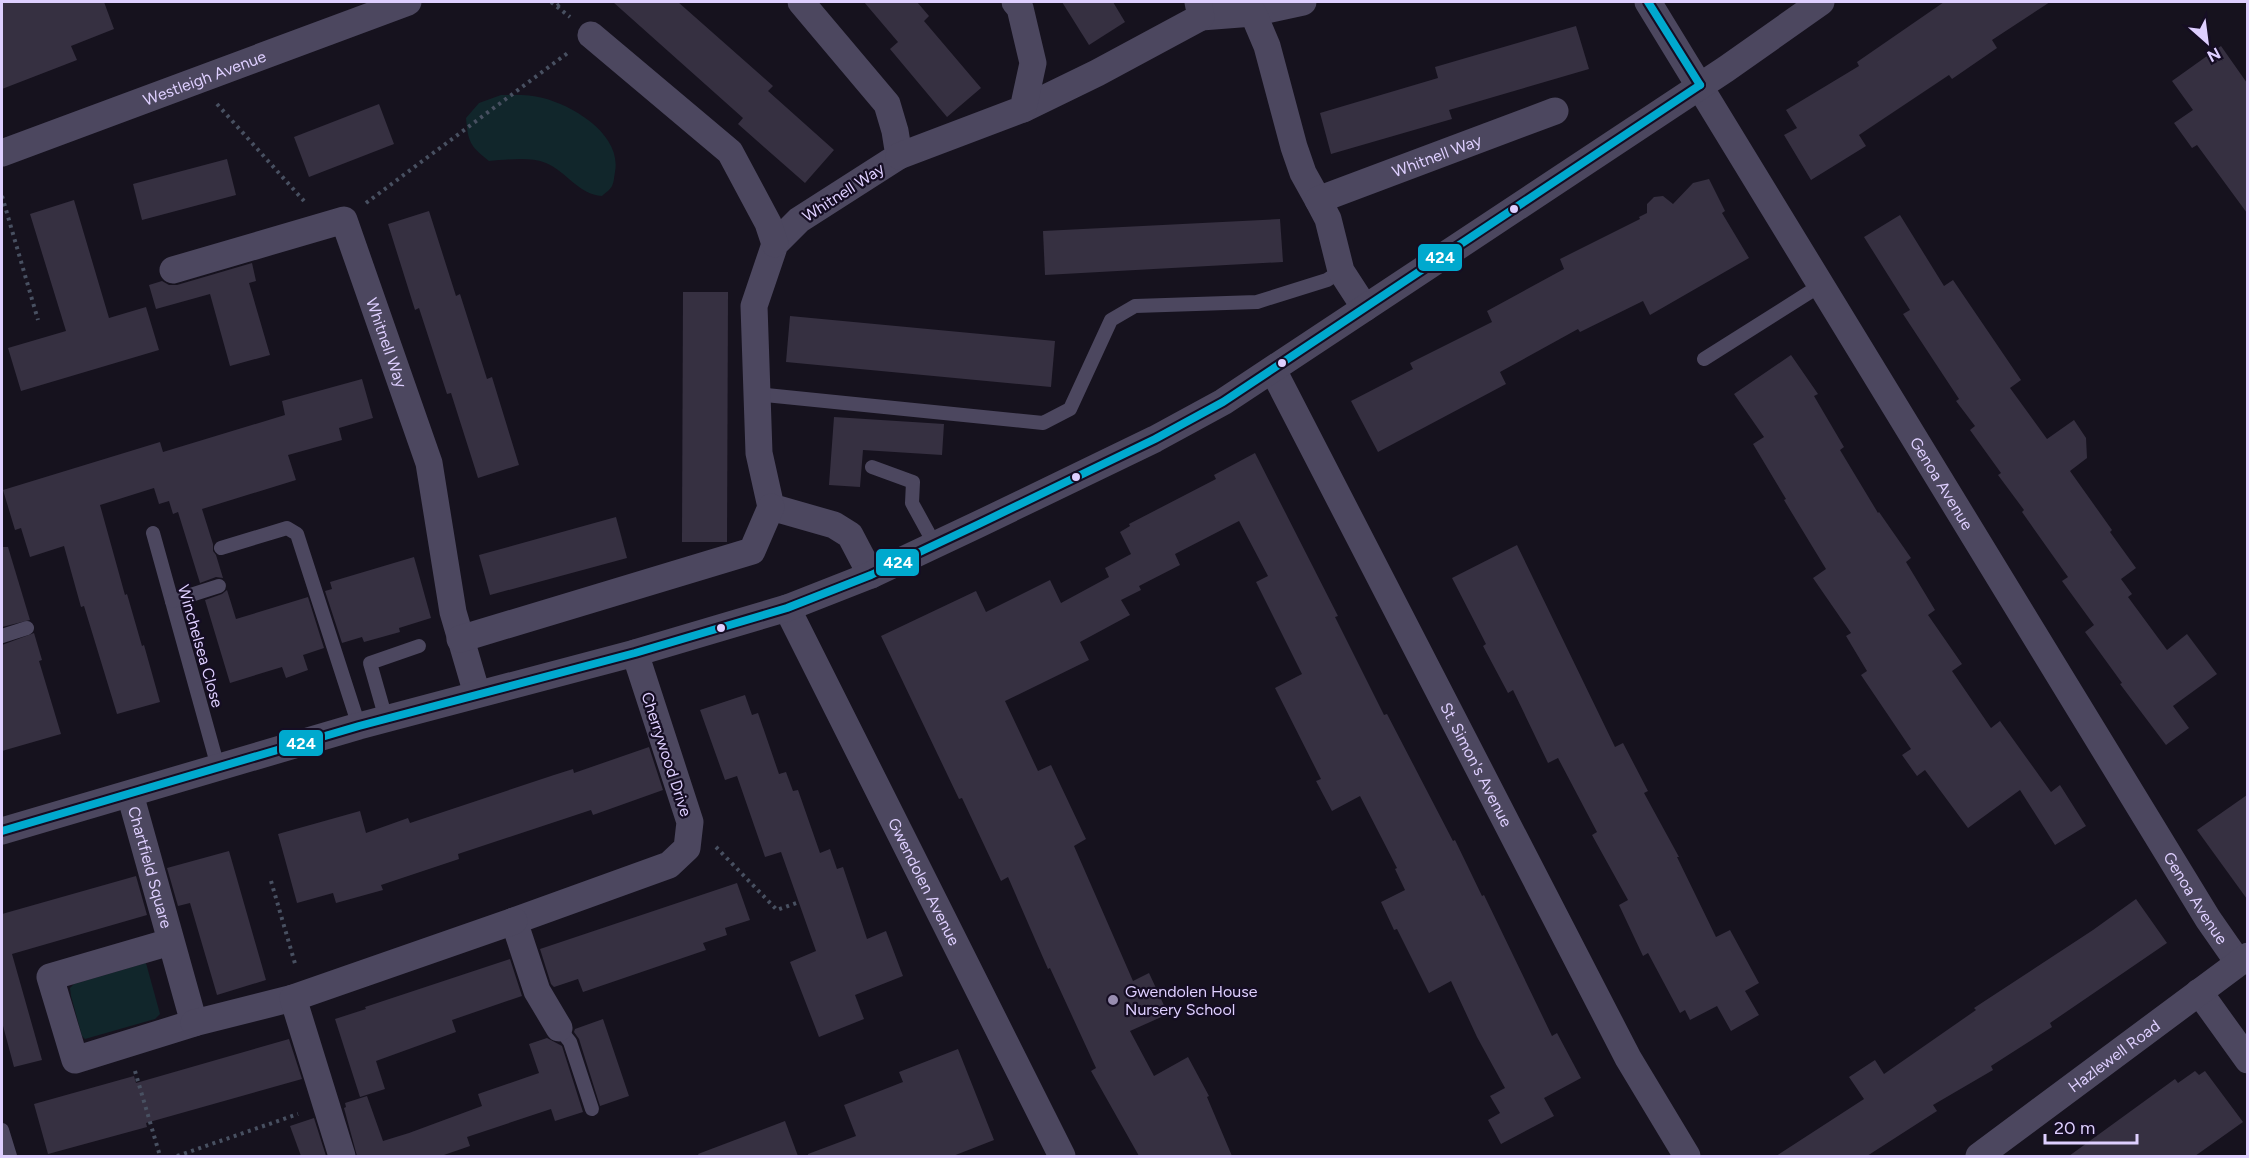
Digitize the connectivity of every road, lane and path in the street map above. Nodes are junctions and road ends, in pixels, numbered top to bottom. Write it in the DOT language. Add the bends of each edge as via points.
graph roads {
  1 [pos="408,2"];
  2 [pos="563,2"];
  3 [pos="801,2"];
  4 [pos="1016,2"];
  5 [pos="1303,2"];
  6 [pos="1648,2"];
  7 [pos="1821,2"];
  8 [pos="557,6"];
  9 [pos="1199,10"];
  10 [pos="1253,13"];
  11 [pos="591,35"];
  12 [pos="196,82"];
  13 [pos="1700,85"];
  14 [pos="1023,109"];
  15 [pos="1555,111"];
  16 [pos="2,153"];
  17 [pos="899,156"];
  18 [pos="2,196"];
  19 [pos="1318,200"];
  20 [pos="344,220"];
  21 [pos="775,244"];
  22 [pos="173,270"];
  23 [pos="1341,271"];
  24 [pos="1821,285"];
  25 [pos="1365,308"];
  26 [pos="38,320"];
  27 [pos="1704,359"];
  28 [pos="1273,370"];
  29 [pos="756,394"];
  30 [pos="872,467"];
  31 [pos="771,507"];
  32 [pos="153,533"];
  33 [pos="935,545"];
  34 [pos="221,548"];
  35 [pos="871,575"];
  36 [pos="219,586"];
  37 [pos="172,601"];
  38 [pos="787,608"];
  39 [pos="27,628"];
  40 [pos="2,636"];
  41 [pos="460,639"];
  42 [pos="419,646"];
  43 [pos="634,653"];
  44 [pos="477,694"];
  45 [pos="386,719"];
  46 [pos="359,726"];
  47 [pos="218,767"];
  48 [pos="130,794"];
  49 [pos="690,822"];
  50 [pos="2,831"];
  51 [pos="271,881"];
  52 [pos="799,902"];
  53 [pos="514,921"];
  54 [pos="170,942"];
  55 [pos="2243,959"];
  56 [pos="2199,992"];
  57 [pos="298,997"];
  58 [pos="194,1023"];
  59 [pos="559,1028"];
  60 [pos="127,1044"];
  61 [pos="2247,1060"];
  62 [pos="326,1105"];
  63 [pos="592,1108"];
  64 [pos="2,1130"];
  65 [pos="10,1156"];
  66 [pos="160,1156"];
  67 [pos="177,1156"];
  68 [pos="342,1156"];
  69 [pos="1062,1156"];
  70 [pos="1687,1156"];
  71 [pos="1979,1156"];
  1 -- 12 [label="street, Westleigh Avenue"];
  2 -- 8 [label="path"];
  3 -- 17 [label="street, Whitnell Way" via="887,104"];
  4 -- 14 [label="street" via="1033,63"];
  5 -- 10 [label="street, Whitnell Way"];
  6 -- 13 [label="street, Genoa Avenue"];
  7 -- 13 [label="street"];
  9 -- 10 [label="street, Whitnell Way"];
  9 -- 14 [label="street, Whitnell Way" via="1097,73"];
  10 -- 19 [label="street" via="1268,46 1303,173"];
  11 -- 20 [label="path"];
  11 -- 21 [label="street" via="730,152 768,222"];
  12 -- 16 [label="street, Westleigh Avenue"];
  12 -- 20 [label="path" via="314,211"];
  13 -- 24 [label="street, Genoa Avenue"];
  13 -- 25 [label="street"];
  14 -- 17 [label="street, Whitnell Way"];
  15 -- 19 [label="street, Whitnell Way"];
  17 -- 21 [label="street, Whitnell Way" via="799,220"];
  18 -- 26 [label="path"];
  19 -- 23 [label="street" via="1328,219"];
  20 -- 22 [label="street"];
  20 -- 41 [label="street, Whitnell Way" via="429,463"];
  21 -- 29 [label="street, Whitnell Way" via="754,306"];
  23 -- 25 [label="street"];
  23 -- 29 [label="lane" via="1327,280 1257,302 1135,306 1111,320 1070,409 1043,423"];
  24 -- 27 [label="lane"];
  24 -- 55 [label="street, Genoa Avenue" via="2208,919"];
  25 -- 28 [label="street"];
  28 -- 33 [label="street" via="1155,439"];
  28 -- 70 [label="street, St. Simon's Avenue" via="1628,1058"];
  29 -- 31 [label="street, Whitnell Way" via="759,453"];
  30 -- 33 [label="lane" via="913,482 912,503"];
  31 -- 35 [label="street" via="834,525 850,535"];
  31 -- 41 [label="street" via="752,551"];
  32 -- 37 [label="lane, Winchelsea Close"];
  33 -- 35 [label="street"];
  34 -- 46 [label="lane" via="287,528 297,534"];
  35 -- 38 [label="street"];
  36 -- 37 [label="lane"];
  37 -- 47 [label="lane, Winchelsea Close"];
  38 -- 43 [label="street"];
  38 -- 69 [label="street, Gwendolen Avenue"];
  39 -- 40 [label="lane"];
  41 -- 44 [label="street, Whitnell Way"];
  42 -- 45 [label="lane" via="370,663"];
  43 -- 44 [label="street"];
  43 -- 49 [label="street, Cherrywood Drive"];
  44 -- 45 [label="street"];
  45 -- 46 [label="street"];
  46 -- 47 [label="street"];
  47 -- 48 [label="street"];
  48 -- 50 [label="street"];
  48 -- 54 [label="street, Chartfield Square"];
  49 -- 52 [label="path" via="777,910"];
  49 -- 53 [label="street, Cherrywood Drive" via="687,848 669,865"];
  51 -- 57 [label="path"];
  53 -- 57 [label="street, Cherrywood Drive"];
  53 -- 59 [label="street" via="537,992"];
  54 -- 58 [label="street, Chartfield Square"];
  54 -- 60 [label="street, Chartfield Square" via="50,977 75,1060"];
  55 -- 56 [label="street, Hazlewell Road"];
  56 -- 61 [label="street"];
  56 -- 71 [label="street, Hazlewell Road"];
  57 -- 58 [label="street, Cherrywood Drive"];
  57 -- 62 [label="street"];
  58 -- 60 [label="street, Chartfield Square"];
  59 -- 63 [label="lane" via="570,1042"];
  60 -- 66 [label="path"];
  62 -- 67 [label="path"];
  62 -- 68 [label="street"];
  64 -- 65 [label="lane"];
}
